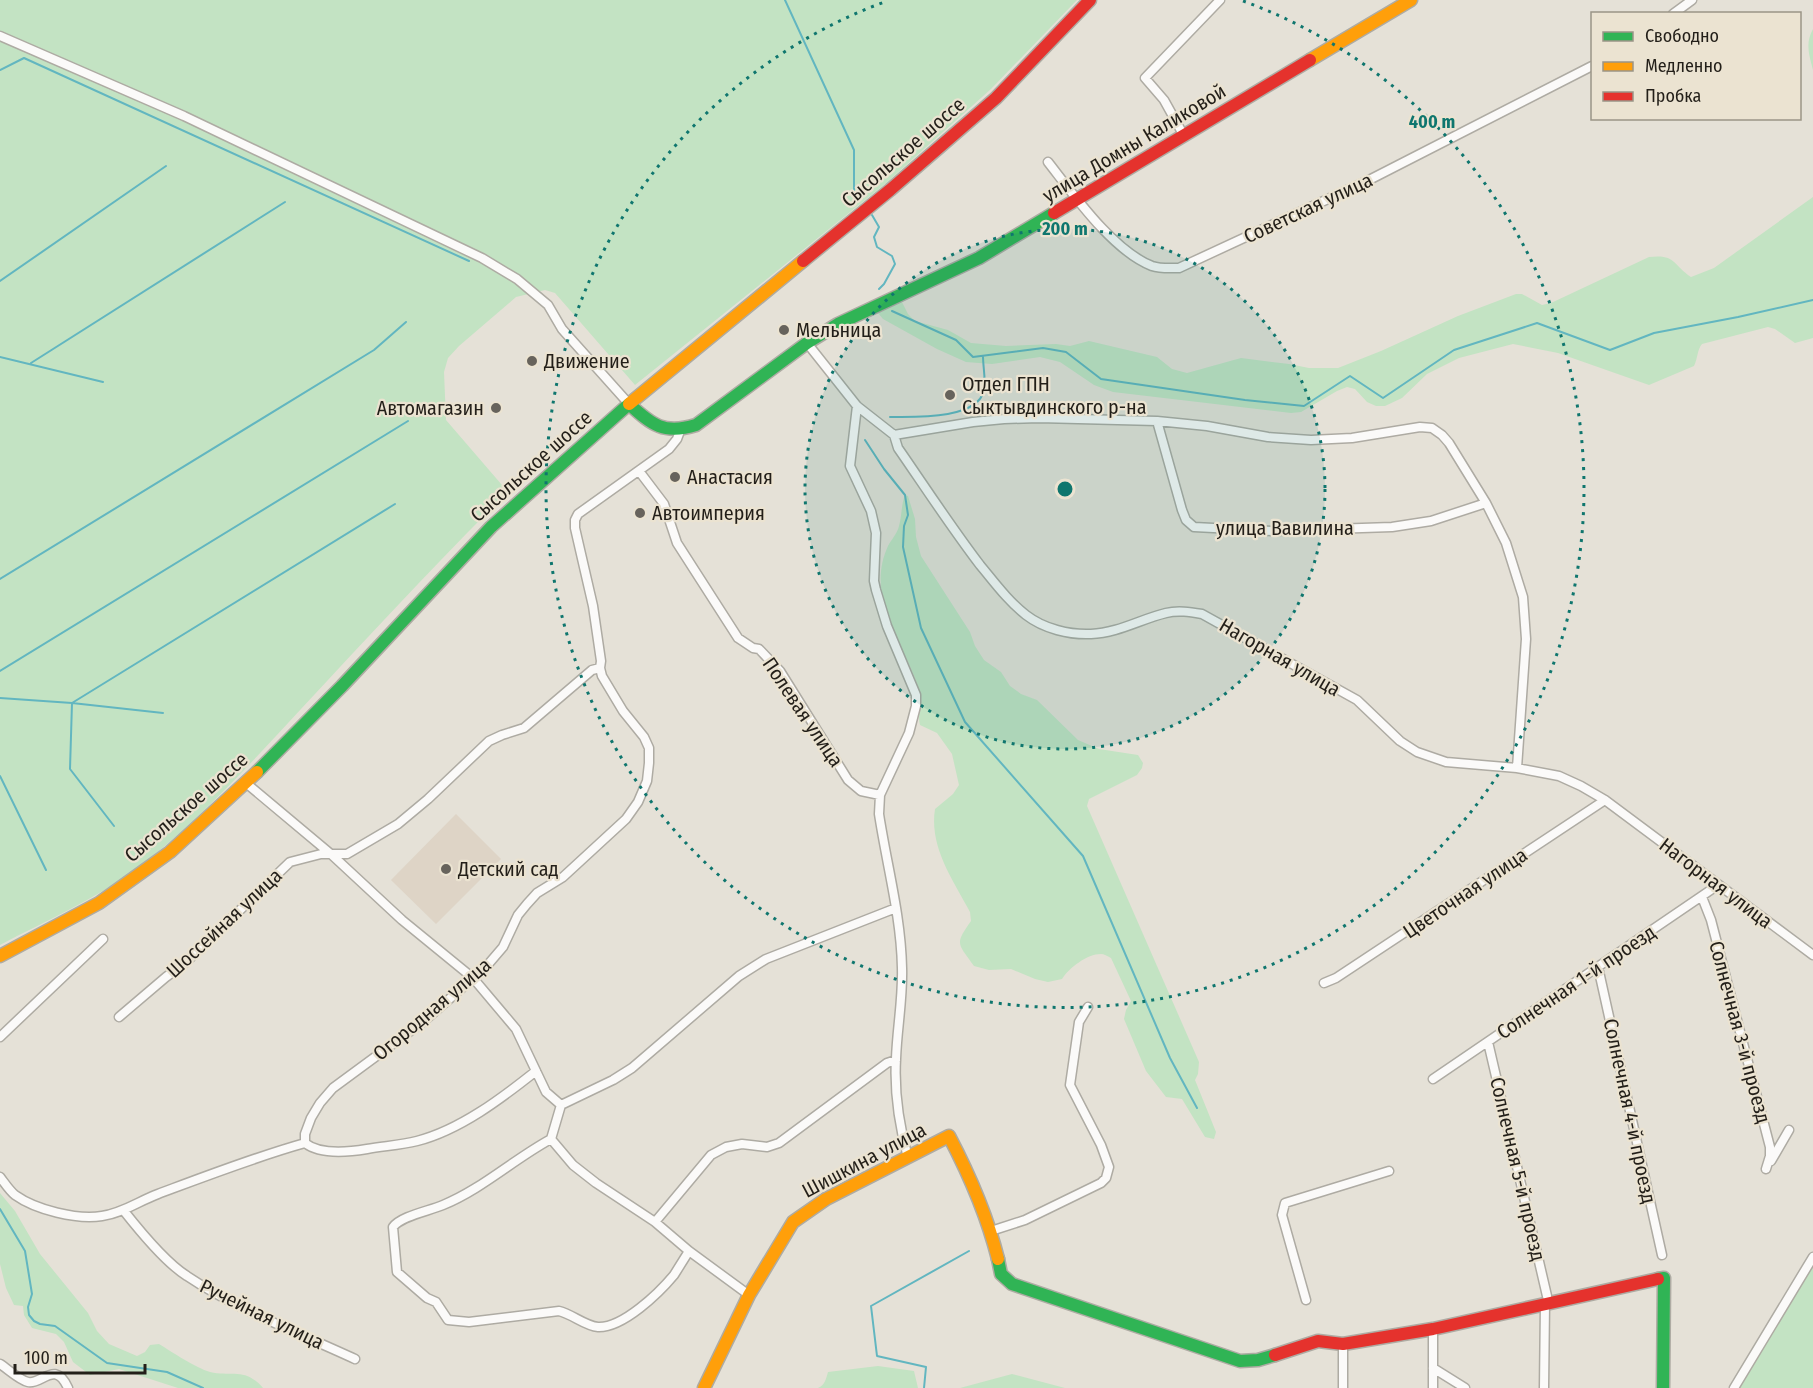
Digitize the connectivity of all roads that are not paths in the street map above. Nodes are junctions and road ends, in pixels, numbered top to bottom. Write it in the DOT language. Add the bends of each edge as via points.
graph roads {
  1 [pos="1090,0"];
  2 [pos="1220,0"];
  3 [pos="1411,0"];
  4 [pos="1692,0"];
  5 [pos="1676,12"];
  6 [pos="0,36"];
  7 [pos="1591,67"];
  8 [pos="1184,136"];
  9 [pos="1048,162"];
  10 [pos="1077,200"];
  11 [pos="807,343"];
  12 [pos="629,404"];
  13 [pos="858,406"];
  14 [pos="1156,421"];
  15 [pos="680,431"];
  16 [pos="894,435"];
  17 [pos="639,471"];
  18 [pos="1486,503"];
  19 [pos="600,668"];
  20 [pos="1517,768"];
  21 [pos="246,783"];
  22 [pos="880,795"];
  23 [pos="1605,800"];
  24 [pos="332,855"];
  25 [pos="1718,885"];
  26 [pos="1702,897"];
  27 [pos="896,908"];
  28 [pos="103,939"];
  29 [pos="1813,955"];
  30 [pos="0,957"];
  31 [pos="1598,967"];
  32 [pos="472,978"];
  33 [pos="1324,983"];
  34 [pos="1088,1007"];
  35 [pos="119,1017"];
  36 [pos="0,1037"];
  37 [pos="1488,1042"];
  38 [pos="896,1060"];
  39 [pos="536,1071"];
  40 [pos="1433,1078"];
  41 [pos="561,1105"];
  42 [pos="1789,1130"];
  43 [pos="551,1139"];
  44 [pos="305,1143"];
  45 [pos="908,1158"];
  46 [pos="1389,1171"];
  47 [pos="0,1177"];
  48 [pos="124,1210"];
  49 [pos="655,1222"];
  50 [pos="991,1231"];
  51 [pos="689,1251"];
  52 [pos="1662,1255"];
  53 [pos="1813,1257"];
  54 [pos="750,1294"];
  55 [pos="1306,1300"];
  56 [pos="1546,1300"];
  57 [pos="1433,1329"];
  58 [pos="1343,1344"];
  59 [pos="355,1359"];
  60 [pos="0,1364"];
  61 [pos="1433,1368"];
  62 [pos="68,1388"];
  63 [pos="704,1388"];
  64 [pos="1343,1388"];
  65 [pos="1433,1388"];
  66 [pos="1465,1388"];
  67 [pos="1544,1388"];
  68 [pos="1663,1388"];
  69 [pos="1734,1388"];
  1 -- 12 [label="main road, Сысольское шоссе" via="996,98"];
  2 -- 8 [label="street" via="1146,78"];
  3 -- 8 [label="main road, улица Домны Каликовой"];
  4 -- 5 [label="street"];
  6 -- 12 [label="street" via="184,116 482,258 517,279 548,305 562,329"];
  7 -- 10 [label="street, Советская улица" via="1371,179 1179,268 1154,267 1136,258"];
  8 -- 10 [label="main road, улица Домны Каликовой"];
  9 -- 10 [label="street, Советская улица"];
  10 -- 11 [label="main road, улица Домны Каликовой" via="979,258 848,319"];
  11 -- 13 [label="street, Нагорная улица"];
  11 -- 15 [label="main road, улица Домны Каликовой" via="696,425"];
  12 -- 15 [label="main road" via="663,430"];
  12 -- 21 [label="main road, Сысольское шоссе" via="491,527"];
  13 -- 16 [label="street, Нагорная улица"];
  13 -- 22 [label="street" via="850,466 871,511 876,533 876,590 916,695 909,733"];
  14 -- 16 [label="street" via="1005,418"];
  14 -- 18 [label="street" via="1311,441 1432,428 1449,443"];
  14 -- 18 [label="street, улица Вавилина" via="1182,510 1194,527 1272,531 1392,527 1431,521"];
  15 -- 17 [label="street, Огородная улица" via="669,449"];
  16 -- 20 [label="street, Нагорная улица" via="898,448 960,539 1007,599 1028,617 1050,628 1093,634 1115,631 1165,613 1203,614 1357,700 1417,752 1446,762"];
  17 -- 19 [label="street, Огородная улица" via="575,520 593,606"];
  17 -- 22 [label="street, Полевая улица" via="664,504 677,543 738,638 759,649 780,671 848,780 861,791"];
  18 -- 20 [label="street" via="1506,543 1523,597 1526,639"];
  19 -- 24 [label="street, Шоссейная улица" via="592,670 524,728 489,741 398,824 347,854"];
  19 -- 32 [label="street, Огородная улица" via="649,748 646,781 638,802 626,819 563,877 537,893 519,915 503,947"];
  20 -- 23 [label="street, Нагорная улица" via="1559,776"];
  21 -- 24 [label="street"];
  21 -- 30 [label="main road, Сысольское шоссе" via="138,877"];
  22 -- 27 [label="street" via="881,825"];
  23 -- 25 [label="street, Нагорная улица"];
  23 -- 33 [label="street, Цветочная улица"];
  24 -- 32 [label="street"];
  24 -- 35 [label="street, Шоссейная улица" via="290,861 185,963"];
  25 -- 26 [label="street, Солнечная 1-й проезд"];
  25 -- 29 [label="street, Нагорная улица"];
  26 -- 31 [label="street, Солнечная 1-й проезд"];
  26 -- 42 [label="street, Солнечная 3-й проезд" via="1770,1147 1766,1169"];
  27 -- 38 [label="street" via="903,970"];
  27 -- 41 [label="street" via="766,959 739,976 632,1068"];
  28 -- 36 [label="street"];
  31 -- 37 [label="street, Солнечная 1-й проезд"];
  31 -- 52 [label="street, Солнечная 4-й проезд"];
  32 -- 39 [label="street" via="516,1029"];
  32 -- 44 [label="street, Огородная улица" via="424,1021 333,1088 311,1118"];
  34 -- 50 [label="street" via="1079,1022 1070,1085 1101,1145 1109,1167 1106,1178 1101,1184 1025,1220"];
  37 -- 40 [label="street, Солнечная 1-й проезд"];
  37 -- 56 [label="street, Солнечная 5-й проезд"];
  38 -- 45 [label="street" via="896,1094"];
  38 -- 49 [label="street" via="778,1143 742,1144 711,1155"];
  39 -- 41 [label="street" via="546,1092"];
  39 -- 44 [label="street" via="503,1098 456,1125 419,1140 344,1153"];
  41 -- 43 [label="street"];
  43 -- 49 [label="street" via="596,1184"];
  43 -- 51 [label="street" via="469,1192 423,1214 397,1221 393,1227 397,1272 436,1302 448,1320 469,1322 559,1311 596,1327 610,1326 655,1295"];
  44 -- 48 [label="street" via="255,1158"];
  45 -- 50 [label="main road, Шишкина улица" via="949,1136 972,1180"];
  45 -- 54 [label="main road, Шишкина улица" via="826,1199 793,1222"];
  46 -- 55 [label="street" via="1289,1201 1282,1208"];
  47 -- 48 [label="street" via="14,1194 61,1214 102,1216"];
  48 -- 59 [label="street, Ручейная улица" via="140,1232 185,1275 220,1296"];
  49 -- 51 [label="street"];
  50 -- 58 [label="main road, Шишкина улица" via="1001,1274 1012,1284 1240,1361 1258,1360 1318,1341"];
  51 -- 54 [label="street"];
  53 -- 69 [label="street"];
  54 -- 63 [label="main road, Шишкина улица"];
  56 -- 57 [label="main road, Шишкина улица"];
  56 -- 67 [label="street, Солнечная 5-й проезд"];
  56 -- 68 [label="main road, Шишкина улица" via="1664,1278"];
  57 -- 58 [label="main road, Шишкина улица"];
  57 -- 61 [label="street"];
  58 -- 64 [label="street"];
  60 -- 62 [label="street" via="27,1382 55,1375"];
  61 -- 65 [label="street"];
  61 -- 66 [label="street"];
}
